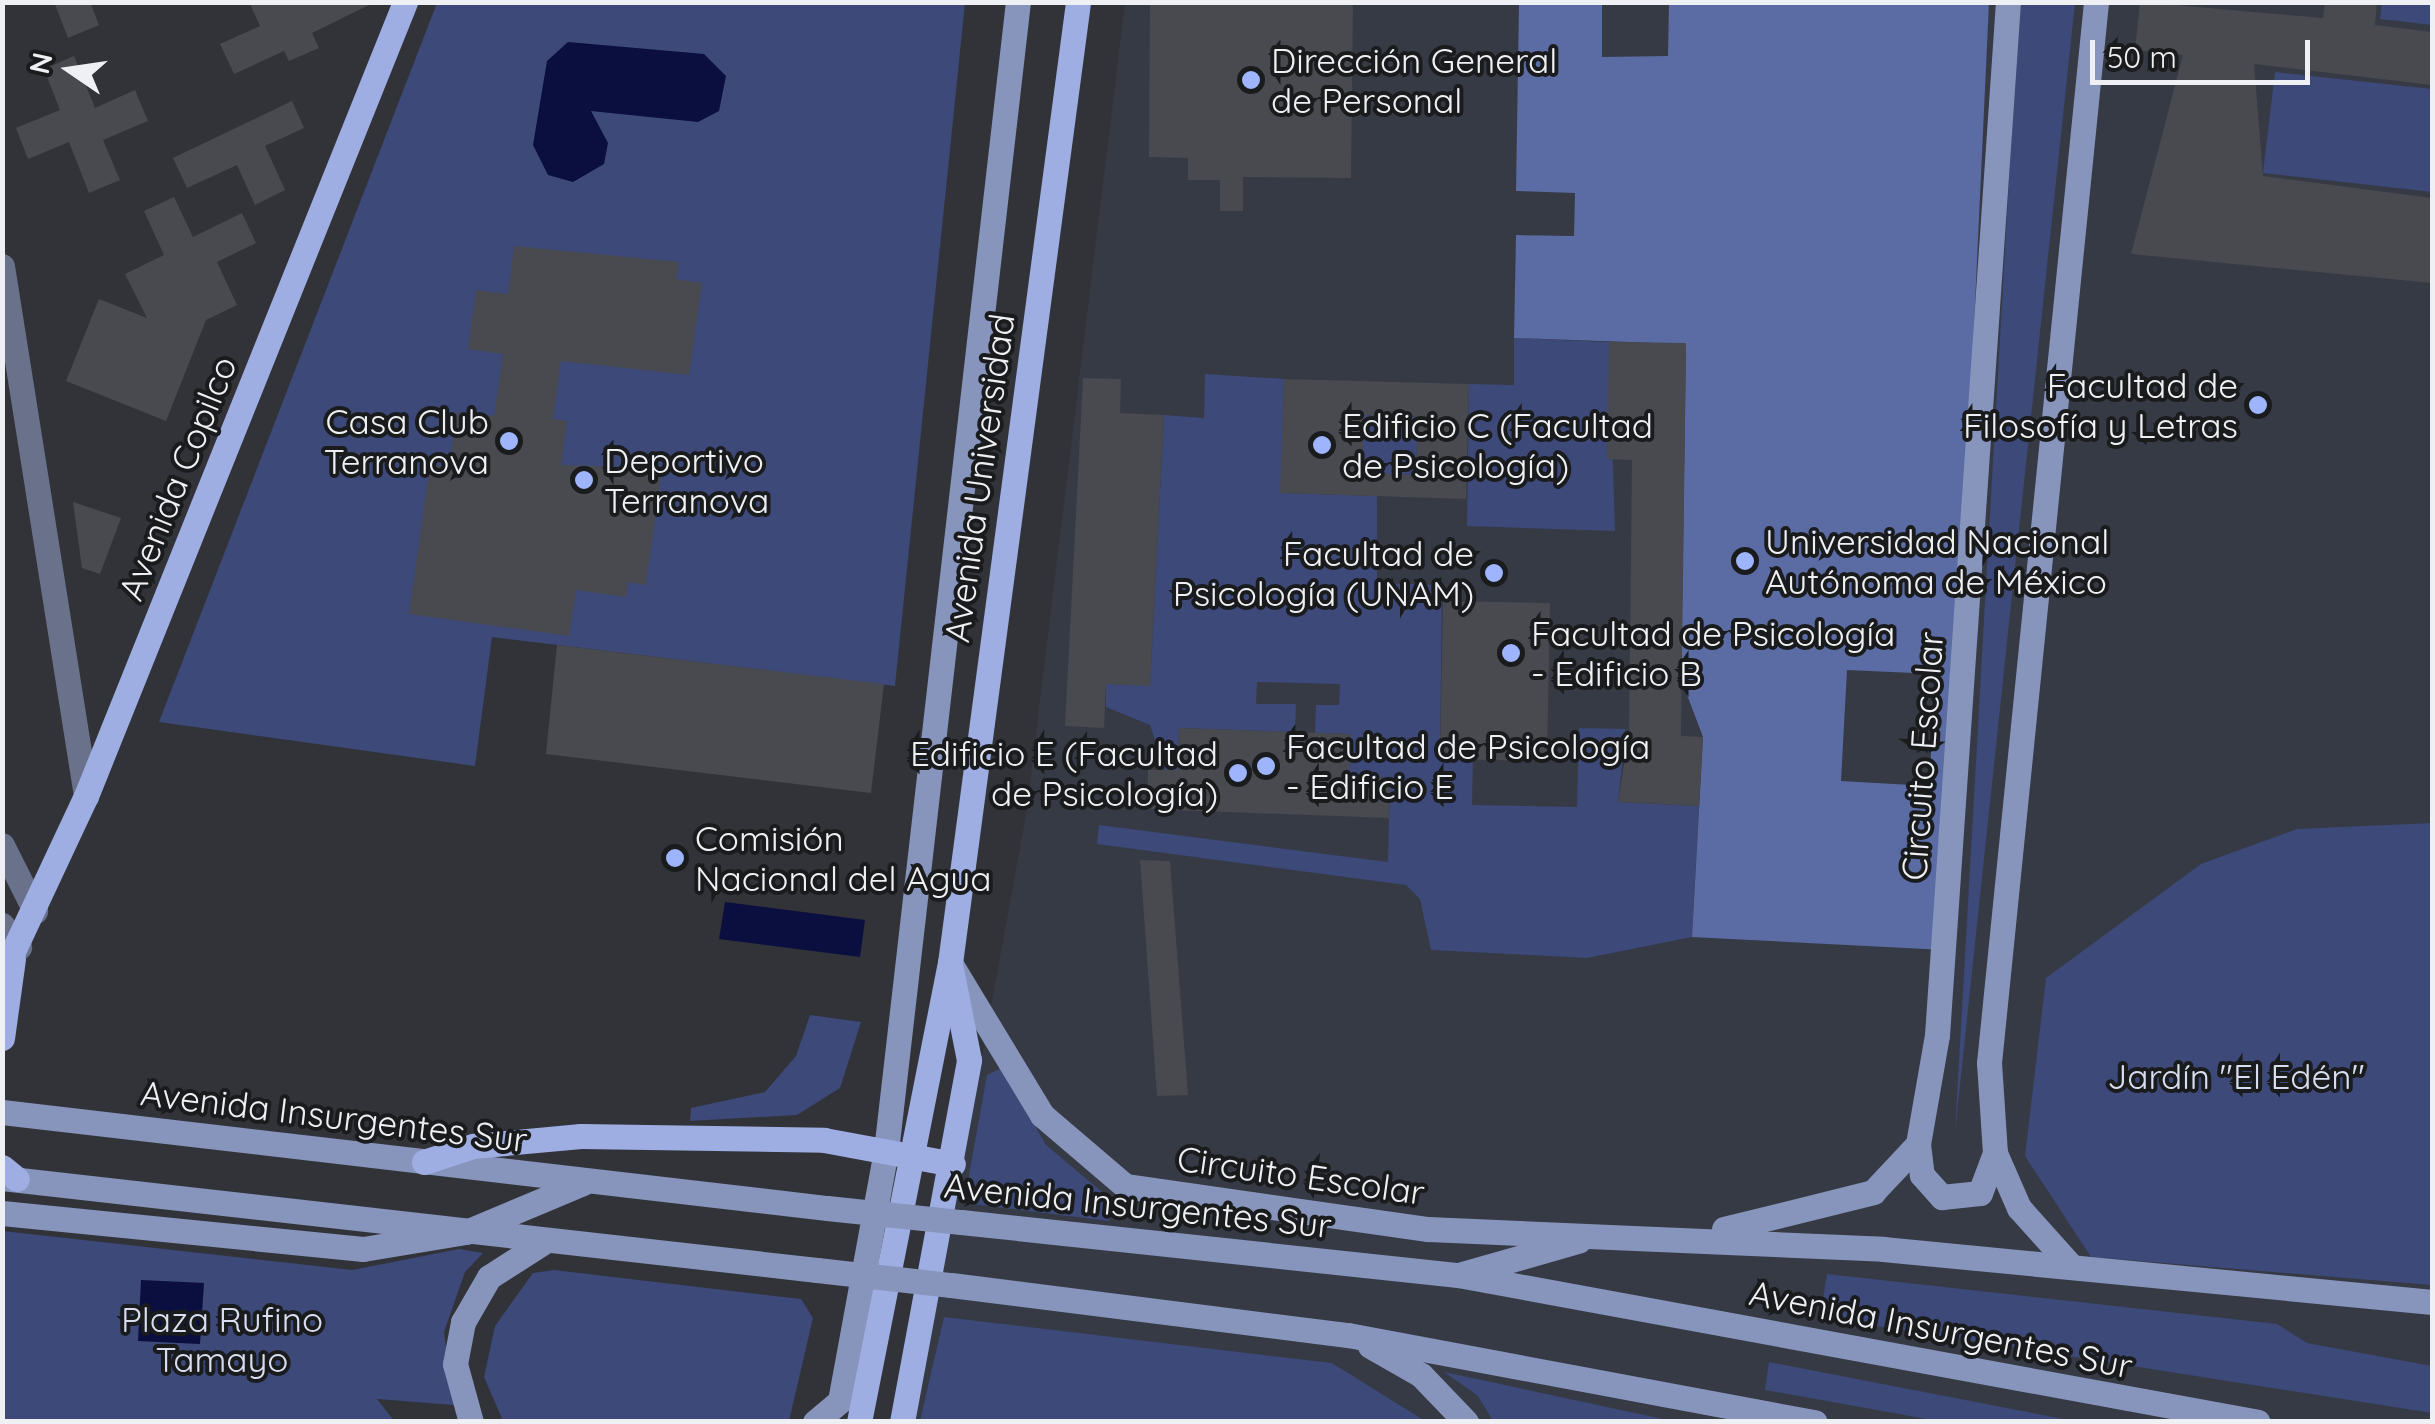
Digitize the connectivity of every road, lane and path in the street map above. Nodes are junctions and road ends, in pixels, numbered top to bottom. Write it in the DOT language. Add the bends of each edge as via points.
graph roads {
  1 [pos="404,2"];
  2 [pos="1018,2"];
  3 [pos="1078,2"];
  4 [pos="2008,2"];
  5 [pos="2096,2"];
  6 [pos="2,266"];
  7 [pos="8,357"];
  8 [pos="86,796"];
  9 [pos="2,845"];
  10 [pos="36,910"];
  11 [pos="2,925"];
  12 [pos="12,960"];
  13 [pos="950,963"];
  14 [pos="2,1038"];
  15 [pos="2,1112"];
  16 [pos="1918,1144"];
  17 [pos="886,1151"];
  18 [pos="1996,1153"];
  19 [pos="916,1158"];
  20 [pos="424,1162"];
  21 [pos="953,1164"];
  22 [pos="7,1175"];
  23 [pos="583,1182"];
  24 [pos="2,1212"];
  25 [pos="466,1232"];
  26 [pos="1607,1233"];
  27 [pos="1695,1236"];
  28 [pos="544,1242"];
  29 [pos="2072,1267"];
  30 [pos="1458,1275"];
  31 [pos="2430,1302"];
  32 [pos="1348,1335"];
  33 [pos="471,1422"];
  34 [pos="816,1422"];
  35 [pos="859,1422"];
  36 [pos="906,1422"];
  37 [pos="1466,1422"];
  38 [pos="1816,1422"];
  39 [pos="2258,1422"];
  1 -- 8 [label="main road, Avenida Copilco"];
  2 -- 17 [label="main road"];
  3 -- 13 [label="main road, Avenida Universidad"];
  4 -- 16 [label="main road, Circuito Escolar" via="1938,1017"];
  5 -- 18 [label="main road" via="1990,1048"];
  6 -- 7 [label="street"];
  7 -- 8 [label="street"];
  8 -- 10 [label="main road, Avenida Copilco"];
  9 -- 10 [label="street"];
  10 -- 12 [label="main road, Avenida Copilco"];
  11 -- 12 [label="street"];
  12 -- 14 [label="main road, Avenida Copilco"];
  13 -- 19 [label="main road, Avenida Universidad" via="927,1054"];
  13 -- 21 [label="main road, Avenida Universidad" via="968,1060"];
  13 -- 26 [label="main road, Circuito Escolar" via="1042,1115 1125,1186 1428,1229"];
  15 -- 20 [label="main road, Avenida Insurgentes Sur"];
  16 -- 18 [label="main road" via="1922,1175 1942,1197 1980,1193"];
  16 -- 27 [label="main road, Circuito Escolar" via="1873,1192"];
  17 -- 19 [label="main road"];
  17 -- 20 [label="main road" via="824,1140 582,1136 473,1146"];
  17 -- 34 [label="main road" via="840,1400"];
  18 -- 29 [label="main road" via="2019,1208"];
  19 -- 21 [label="main road"];
  19 -- 35 [label="main road, Avenida Universidad" via="888,1314"];
  20 -- 23 [label="main road, Avenida Insurgentes Sur"];
  21 -- 36 [label="main road, Avenida Universidad"];
  22 -- 25 [label="main road"];
  23 -- 25 [label="main road"];
  23 -- 30 [label="main road, Avenida Insurgentes Sur, bridge"];
  24 -- 25 [label="main road" via="337,1250"];
  25 -- 28 [label="main road"];
  26 -- 27 [label="main road, Circuito Escolar"];
  26 -- 30 [label="main road"];
  27 -- 29 [label="main road, Circuito Escolar"];
  28 -- 32 [label="main road, bridge"];
  28 -- 33 [label="main road" via="489,1277 462,1322 456,1364"];
  29 -- 31 [label="main road, Circuito Escolar"];
  30 -- 39 [label="main road, Avenida Insurgentes Sur"];
  32 -- 37 [label="main road" via="1421,1375"];
  32 -- 38 [label="main road"];
}
